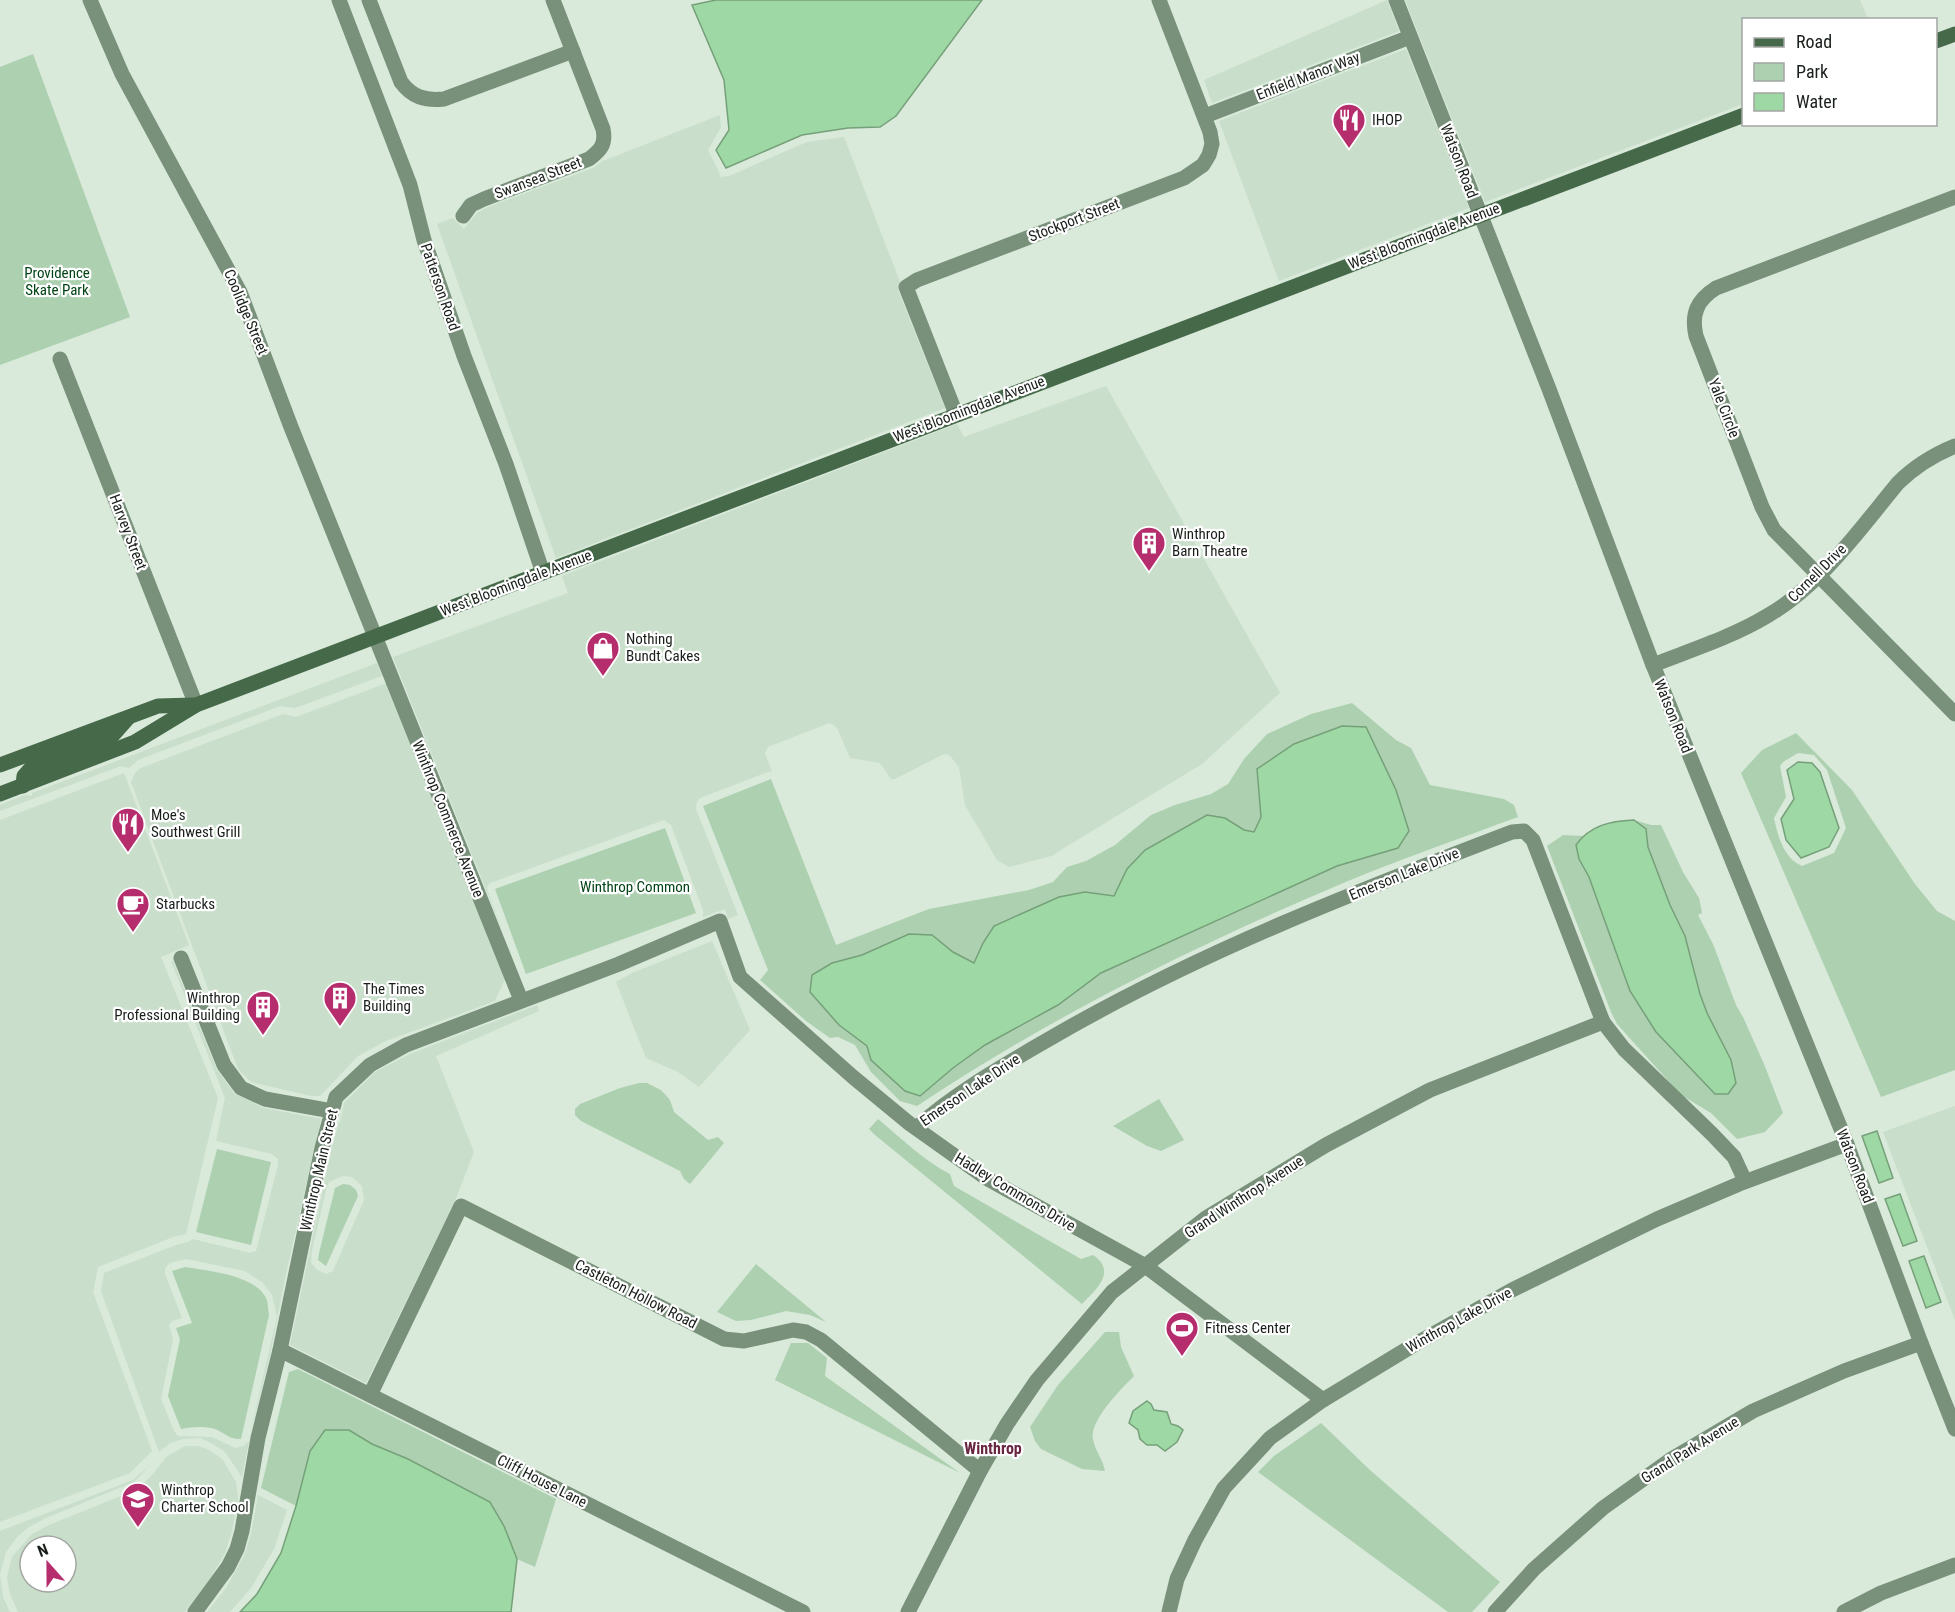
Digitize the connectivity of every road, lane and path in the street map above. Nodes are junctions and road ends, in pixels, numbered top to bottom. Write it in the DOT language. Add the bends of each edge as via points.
graph roads {
  1 [pos="90,0"];
  2 [pos="339,0"];
  3 [pos="369,0"];
  4 [pos="553,0"];
  5 [pos="1159,0"];
  6 [pos="1396,0"];
  7 [pos="1955,34"];
  8 [pos="1410,37"];
  9 [pos="1937,40"];
  10 [pos="573,51"];
  11 [pos="1742,115"];
  12 [pos="1205,116"];
  13 [pos="1955,197"];
  14 [pos="1480,214"];
  15 [pos="463,216"];
  16 [pos="60,359"];
  17 [pos="956,414"];
  18 [pos="1955,446"];
  19 [pos="543,573"];
  20 [pos="1818,576"];
  21 [pos="375,637"];
  22 [pos="1653,665"];
  23 [pos="196,705"];
  24 [pos="1955,714"];
  25 [pos="132,715"];
  26 [pos="1,764"];
  27 [pos="23,786"];
  28 [pos="0,794"];
  29 [pos="720,921"];
  30 [pos="181,958"];
  31 [pos="521,1000"];
  32 [pos="1603,1022"];
  33 [pos="332,1111"];
  34 [pos="916,1128"];
  35 [pos="1847,1144"];
  36 [pos="1746,1181"];
  37 [pos="1144,1266"];
  38 [pos="1920,1343"];
  39 [pos="280,1350"];
  40 [pos="370,1395"];
  41 [pos="1323,1400"];
  42 [pos="1955,1429"];
  43 [pos="980,1471"];
  44 [pos="1955,1565"];
  45 [pos="195,1612"];
  46 [pos="803,1612"];
  47 [pos="909,1612"];
  48 [pos="1169,1612"];
  49 [pos="1494,1612"];
  50 [pos="1844,1612"];
  1 -- 21 [label="street, Coolidge Street" via="122,74 240,292"];
  2 -- 19 [label="street, Patterson Road" via="410,185 427,250"];
  3 -- 10 [label="street" via="401,82 418,97 444,99"];
  4 -- 10 [label="street, Swansea Street"];
  5 -- 12 [label="street, Stockport Street"];
  6 -- 8 [label="street, Watson Road"];
  7 -- 9 [label="main road"];
  8 -- 12 [label="street, Enfield Manor Way"];
  8 -- 14 [label="street, Watson Road"];
  10 -- 15 [label="street, Swansea Street" via="603,129 603,146 589,159 471,205"];
  11 -- 14 [label="main road, West Bloomingdale Avenue"];
  12 -- 17 [label="street, Stockport Street" via="1212,144 1195,173 906,287"];
  13 -- 20 [label="street, Yale Circle" via="1716,288 1706,295 1695,313 1696,336 1768,519"];
  14 -- 17 [label="main road, West Bloomingdale Avenue"];
  14 -- 22 [label="street, Watson Road"];
  16 -- 23 [label="street, Harvey Street"];
  17 -- 19 [label="main road, West Bloomingdale Avenue"];
  18 -- 20 [label="street, Cornell Drive" via="1910,471"];
  19 -- 21 [label="main road, West Bloomingdale Avenue"];
  20 -- 22 [label="street, Cornell Drive" via="1767,617"];
  20 -- 24 [label="street, Yale Circle"];
  21 -- 23 [label="main road, West Bloomingdale Avenue"];
  21 -- 31 [label="street, Winthrop Commerce Avenue"];
  22 -- 35 [label="street, Watson Road"];
  23 -- 25 [label="main road, West Bloomingdale Avenue" via="158,706"];
  23 -- 27 [label="main road, West Bloomingdale Avenue" via="135,742"];
  25 -- 26 [label="main road, West Bloomingdale Avenue"];
  25 -- 27 [label="main road" via="113,735 32,767 24,776"];
  27 -- 28 [label="main road, West Bloomingdale Avenue"];
  29 -- 31 [label="street, Winthrop Main Street"];
  29 -- 34 [label="street, Hadley Commons Drive" via="740,977"];
  30 -- 33 [label="street" via="224,1065 241,1088 265,1099"];
  31 -- 33 [label="street, Winthrop Main Street" via="406,1045 370,1065 336,1097"];
  32 -- 34 [label="street, Emerson Lake Drive" via="1533,840 1524,831 1512,832 1174,973 1020,1056 935,1111"];
  32 -- 36 [label="street, Emerson Lake Drive" via="1624,1049 1734,1157"];
  32 -- 37 [label="street, Grand Winthrop Avenue" via="1399,1106 1206,1218"];
  33 -- 39 [label="street, Winthrop Main Street"];
  34 -- 37 [label="street, Hadley Commons Drive" via="986,1178"];
  35 -- 36 [label="street, Winthrop Lake Drive"];
  35 -- 38 [label="street, Watson Road"];
  36 -- 41 [label="street, Winthrop Lake Drive" via="1657,1219 1512,1290"];
  37 -- 41 [label="street, Hadley Commons Drive"];
  37 -- 43 [label="street, Grand Winthrop Avenue" via="1112,1292 1037,1380"];
  38 -- 42 [label="street, Watson Road"];
  38 -- 49 [label="street, Grand Park Avenue" via="1753,1411 1670,1460 1603,1508 1534,1569"];
  39 -- 40 [label="street, Cliff House Lane"];
  39 -- 45 [label="street, Winthrop Main Street" via="237,1549 219,1582"];
  40 -- 43 [label="street, Castleton Hollow Road" via="461,1206 724,1339 744,1341 793,1330 806,1332"];
  40 -- 46 [label="street, Cliff House Lane"];
  41 -- 48 [label="street, Winthrop Lake Drive" via="1270,1438 1224,1488 1181,1570"];
  43 -- 47 [label="street, Grand Winthrop Avenue"];
  44 -- 50 [label="street" via="1881,1593"];
}
